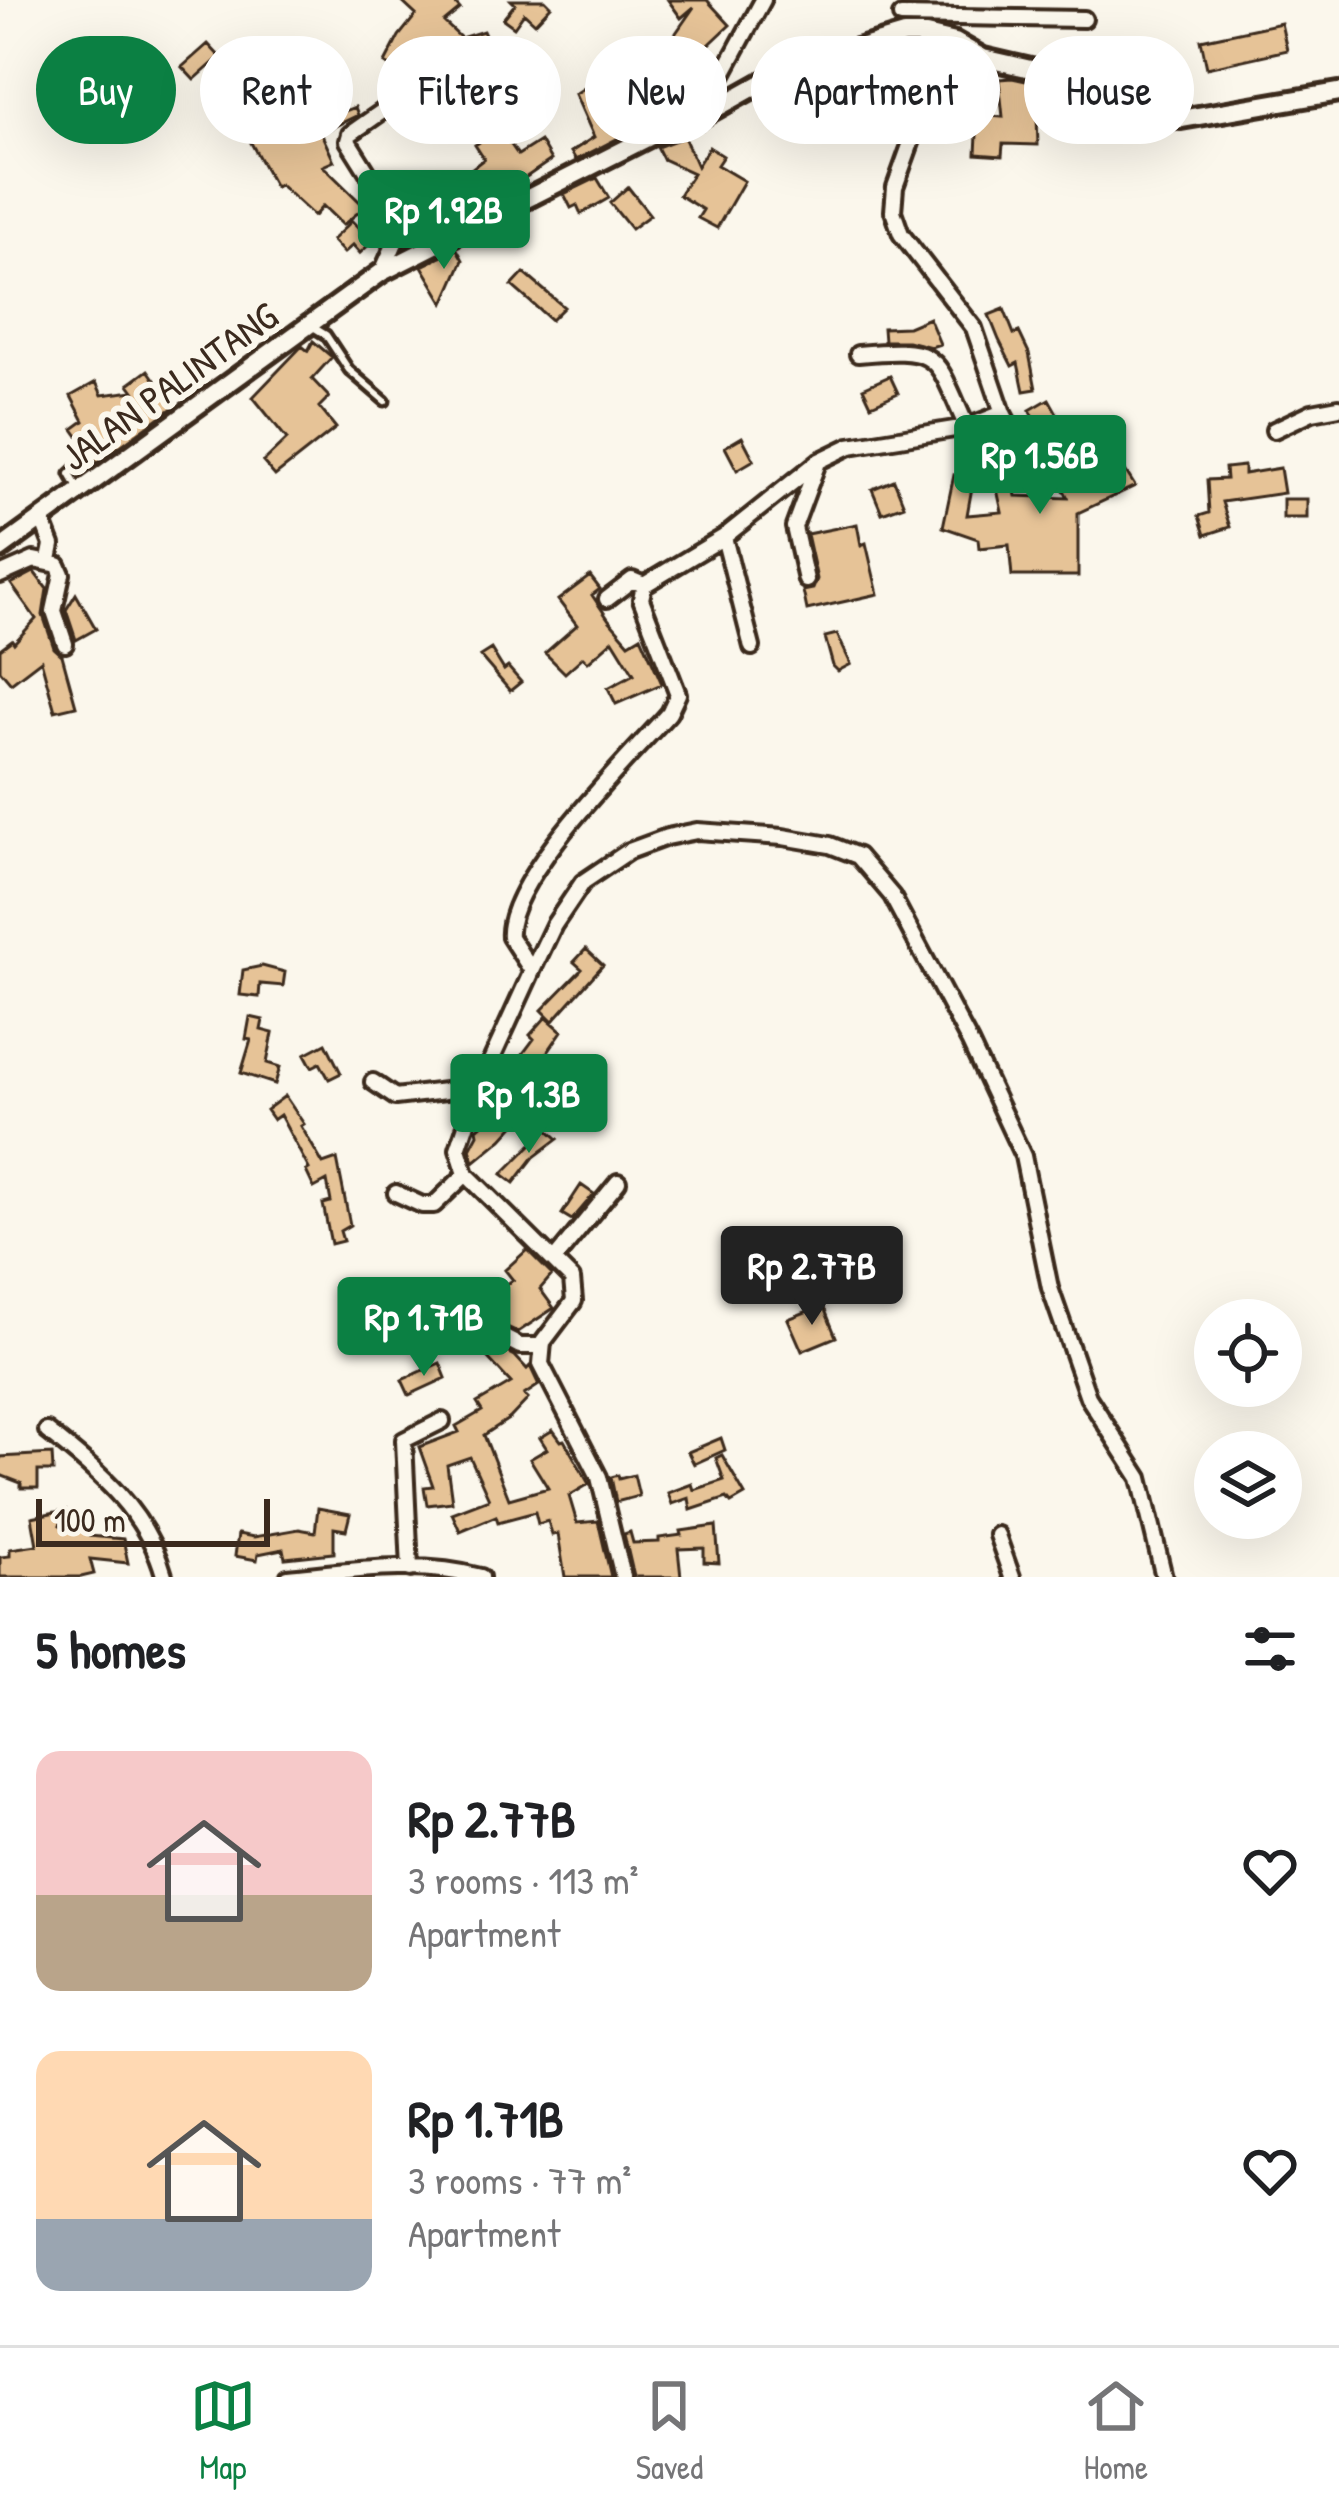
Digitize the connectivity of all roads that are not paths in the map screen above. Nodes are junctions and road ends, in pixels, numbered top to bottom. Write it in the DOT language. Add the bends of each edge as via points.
graph roads {
  1 [pos="763,0"];
  2 [pos="901,17"];
  3 [pos="1084,19"];
  4 [pos="926,35"];
  5 [pos="727,66"];
  6 [pos="1339,92"];
  7 [pos="727,102"];
  8 [pos="377,115"];
  9 [pos="635,144"];
  10 [pos="382,272"];
  11 [pos="310,325"];
  12 [pos="858,354"];
  13 [pos="385,401"];
  14 [pos="1339,407"];
  15 [pos="1003,413"];
  16 [pos="967,427"];
  17 [pos="1274,430"];
  18 [pos="819,461"];
  19 [pos="83,462"];
  20 [pos="1031,467"];
  21 [pos="80,491"];
  22 [pos="42,519"];
  23 [pos="724,537"];
  24 [pos="0,549"];
  25 [pos="49,560"];
  26 [pos="0,575"];
  27 [pos="806,580"];
  28 [pos="644,585"];
  29 [pos="607,599"];
  30 [pos="65,644"];
  31 [pos="752,647"];
  32 [pos="532,970"];
  33 [pos="373,1082"];
  34 [pos="478,1088"];
  35 [pos="466,1174"];
  36 [pos="618,1182"];
  37 [pos="397,1193"];
  38 [pos="554,1260"];
  39 [pos="490,1331"];
  40 [pos="542,1346"];
  41 [pos="442,1421"];
  42 [pos="46,1431"];
  43 [pos="997,1535"];
  44 [pos="410,1569"];
  45 [pos="163,1577"];
  46 [pos="289,1577"];
  47 [pos="481,1577"];
  48 [pos="622,1577"];
  49 [pos="1012,1577"];
  50 [pos="1164,1577"];
  1 -- 5 [label="street"];
  2 -- 3 [label="street"];
  2 -- 4 [label="street, JALAN PALINTANG"];
  2 -- 7 [label="street, JALAN PALINTANG"];
  4 -- 6 [label="street" via="983,58 1083,81 1153,116 1181,119"];
  4 -- 15 [label="street" via="913,137 893,211 974,328"];
  8 -- 10 [label="street" via="347,141 402,227"];
  9 -- 10 [label="street, JALAN PALINTANG"];
  10 -- 11 [label="street, JALAN PALINTANG"];
  11 -- 13 [label="lane"];
  11 -- 21 [label="street, JALAN PALINTANG"];
  12 -- 16 [label="street" via="928,356"];
  14 -- 17 [label="street"];
  15 -- 16 [label="street"];
  15 -- 20 [label="street"];
  16 -- 18 [label="street" via="850,446"];
  18 -- 23 [label="street"];
  18 -- 27 [label="street" via="794,527"];
  19 -- 21 [label="lane" via="70,474"];
  21 -- 22 [label="street, JALAN PALINTANG"];
  22 -- 24 [label="street, JALAN PALINTANG"];
  22 -- 25 [label="street"];
  23 -- 28 [label="street"];
  23 -- 31 [label="street"];
  25 -- 26 [label="street"];
  25 -- 30 [label="street" via="62,574 53,610"];
  28 -- 29 [label="street" via="632,580"];
  28 -- 32 [label="street" via="641,599 678,694 550,848 524,893 508,930"];
  32 -- 34 [label="street"];
  32 -- 50 [label="street" via="583,882 628,851 667,837 697,830 783,837 858,856 892,896 1023,1156 1050,1288 1088,1397 1140,1478"];
  33 -- 34 [label="street" via="395,1096"];
  34 -- 35 [label="street" via="458,1149"];
  35 -- 37 [label="street" via="434,1205"];
  35 -- 38 [label="street"];
  36 -- 38 [label="street"];
  38 -- 40 [label="street" via="572,1279 574,1301"];
  39 -- 40 [label="street" via="520,1346"];
  40 -- 48 [label="street" via="541,1364 599,1477"];
  41 -- 44 [label="street" via="404,1440"];
  42 -- 45 [label="street" via="132,1510"];
  43 -- 49 [label="street"];
  44 -- 46 [label="street"];
  44 -- 47 [label="street"];
}
